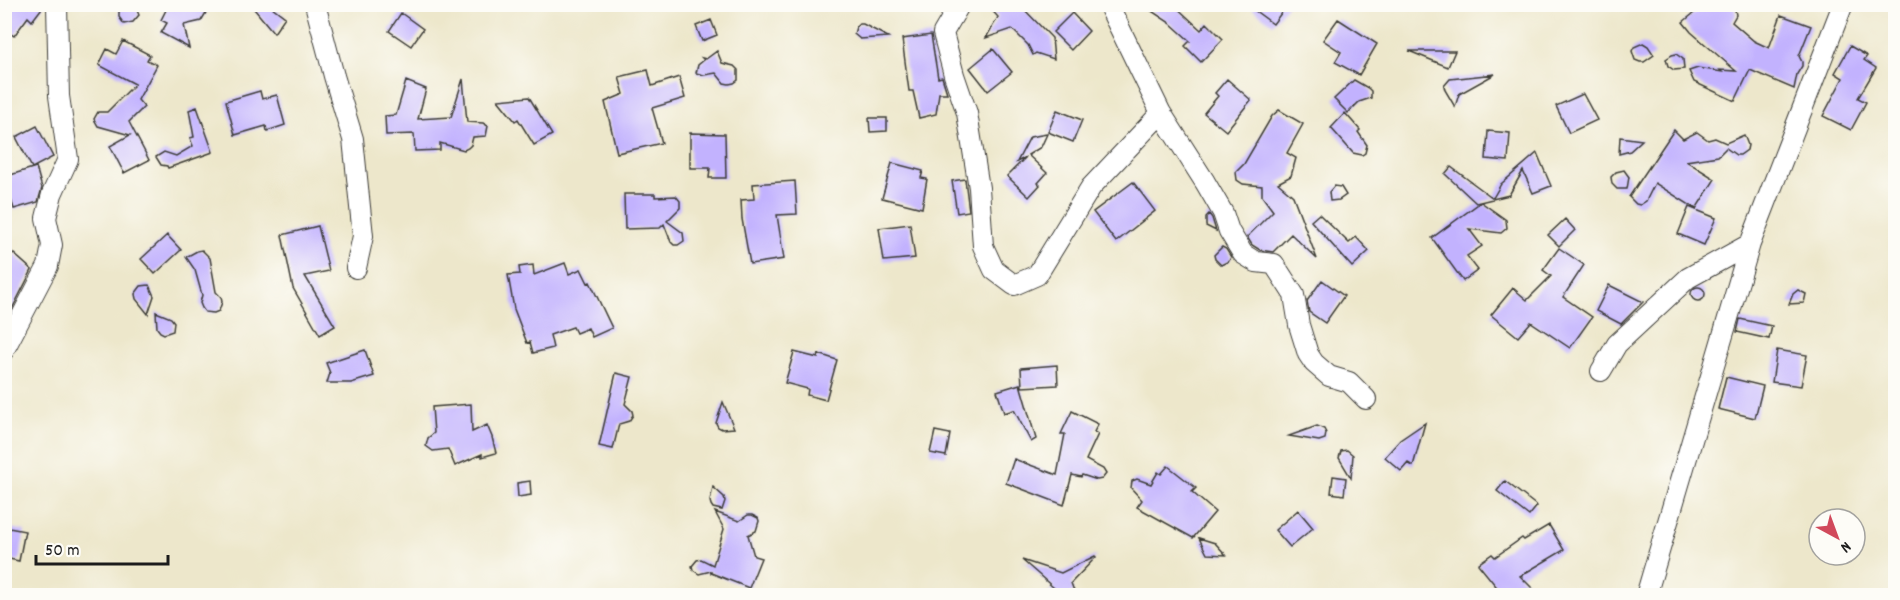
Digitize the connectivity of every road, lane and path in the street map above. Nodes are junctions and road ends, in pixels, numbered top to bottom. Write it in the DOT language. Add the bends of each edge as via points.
graph roads {
  1 [pos="57,4"];
  2 [pos="315,4"];
  3 [pos="960,4"];
  4 [pos="1108,4"];
  5 [pos="1843,4"];
  6 [pos="1161,113"];
  7 [pos="1750,244"];
  8 [pos="356,268"];
  9 [pos="4,350"];
  10 [pos="1601,371"];
  11 [pos="1366,399"];
  12 [pos="1646,596"];
  1 -- 9 [label="street" via="59,96 68,159 46,218 52,245 48,266"];
  2 -- 8 [label="street" via="354,139 363,236"];
  3 -- 6 [label="street" via="943,33 967,113 983,246 994,270 1014,285 1037,275 1091,187"];
  4 -- 6 [label="street"];
  5 -- 7 [label="street"];
  6 -- 11 [label="street" via="1211,192 1243,254 1256,262 1274,264 1294,295 1299,325 1314,363 1329,376 1349,382"];
  7 -- 10 [label="street" via="1688,278 1617,344"];
  7 -- 12 [label="street"];
}
